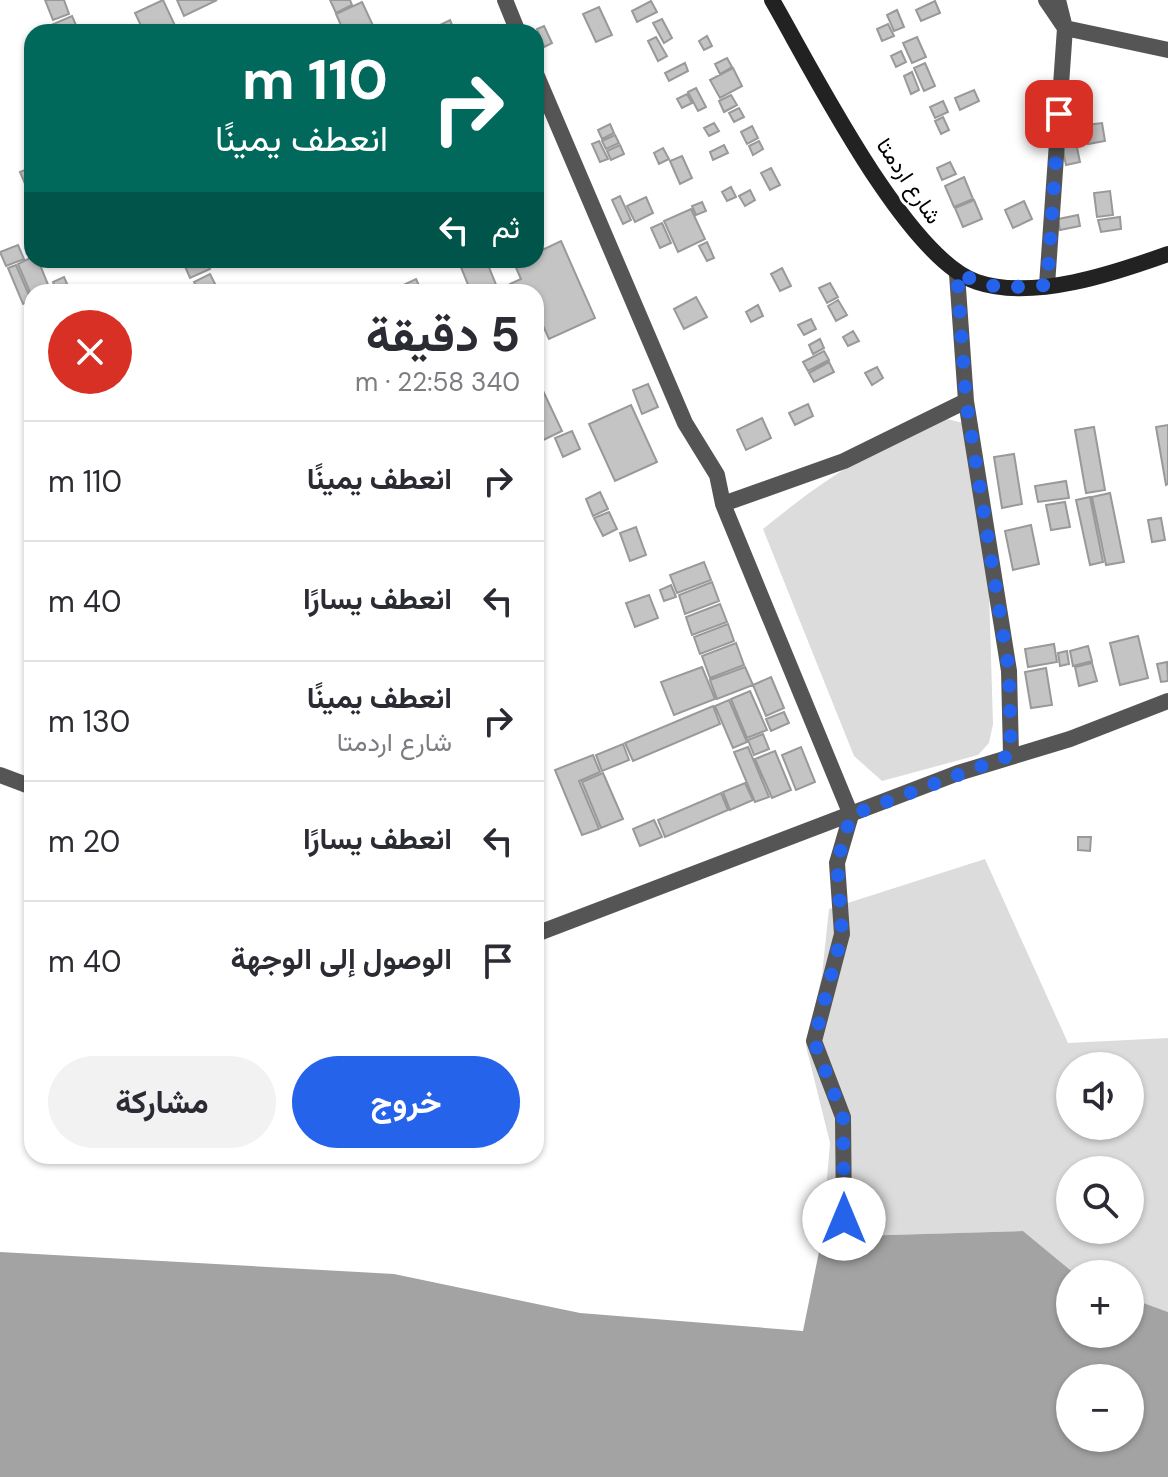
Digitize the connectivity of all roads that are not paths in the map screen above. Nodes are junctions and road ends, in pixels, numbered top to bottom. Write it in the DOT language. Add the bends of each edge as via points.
graph roads {
  1 [pos="505,0"];
  2 [pos="772,0"];
  3 [pos="1046,0"];
  4 [pos="1058,0"];
  5 [pos="515,24"];
  6 [pos="1065,28"];
  7 [pos="1168,50"];
  8 [pos="544,93"];
  9 [pos="1168,254"];
  10 [pos="957,274"];
  11 [pos="1047,285"];
  12 [pos="966,401"];
  13 [pos="723,504"];
  14 [pos="1168,701"];
  15 [pos="1011,755"];
  16 [pos="0,775"];
  17 [pos="24,784"];
  18 [pos="851,815"];
  19 [pos="544,931"];
  20 [pos="844,1219"];
  1 -- 5 [label="street"];
  2 -- 10 [label="main road, شارع اردمتا" via="892,202 915,234"];
  3 -- 6 [label="street"];
  4 -- 6 [label="street"];
  6 -- 7 [label="street"];
  6 -- 11 [label="street"];
  8 -- 13 [label="street" via="685,423 717,475"];
  9 -- 11 [label="main road, شارع اردمتا" via="1116,273"];
  10 -- 11 [label="main road, شارع اردمتا" via="1000,288"];
  10 -- 12 [label="street"];
  12 -- 13 [label="street" via="844,461"];
  12 -- 15 [label="street" via="1009,671"];
  13 -- 18 [label="street"];
  14 -- 15 [label="street" via="1070,739"];
  15 -- 18 [label="street"];
  16 -- 17 [label="street"];
  18 -- 19 [label="street"];
  18 -- 20 [label="street" via="837,863 842,934 814,1041 843,1117"];
}
